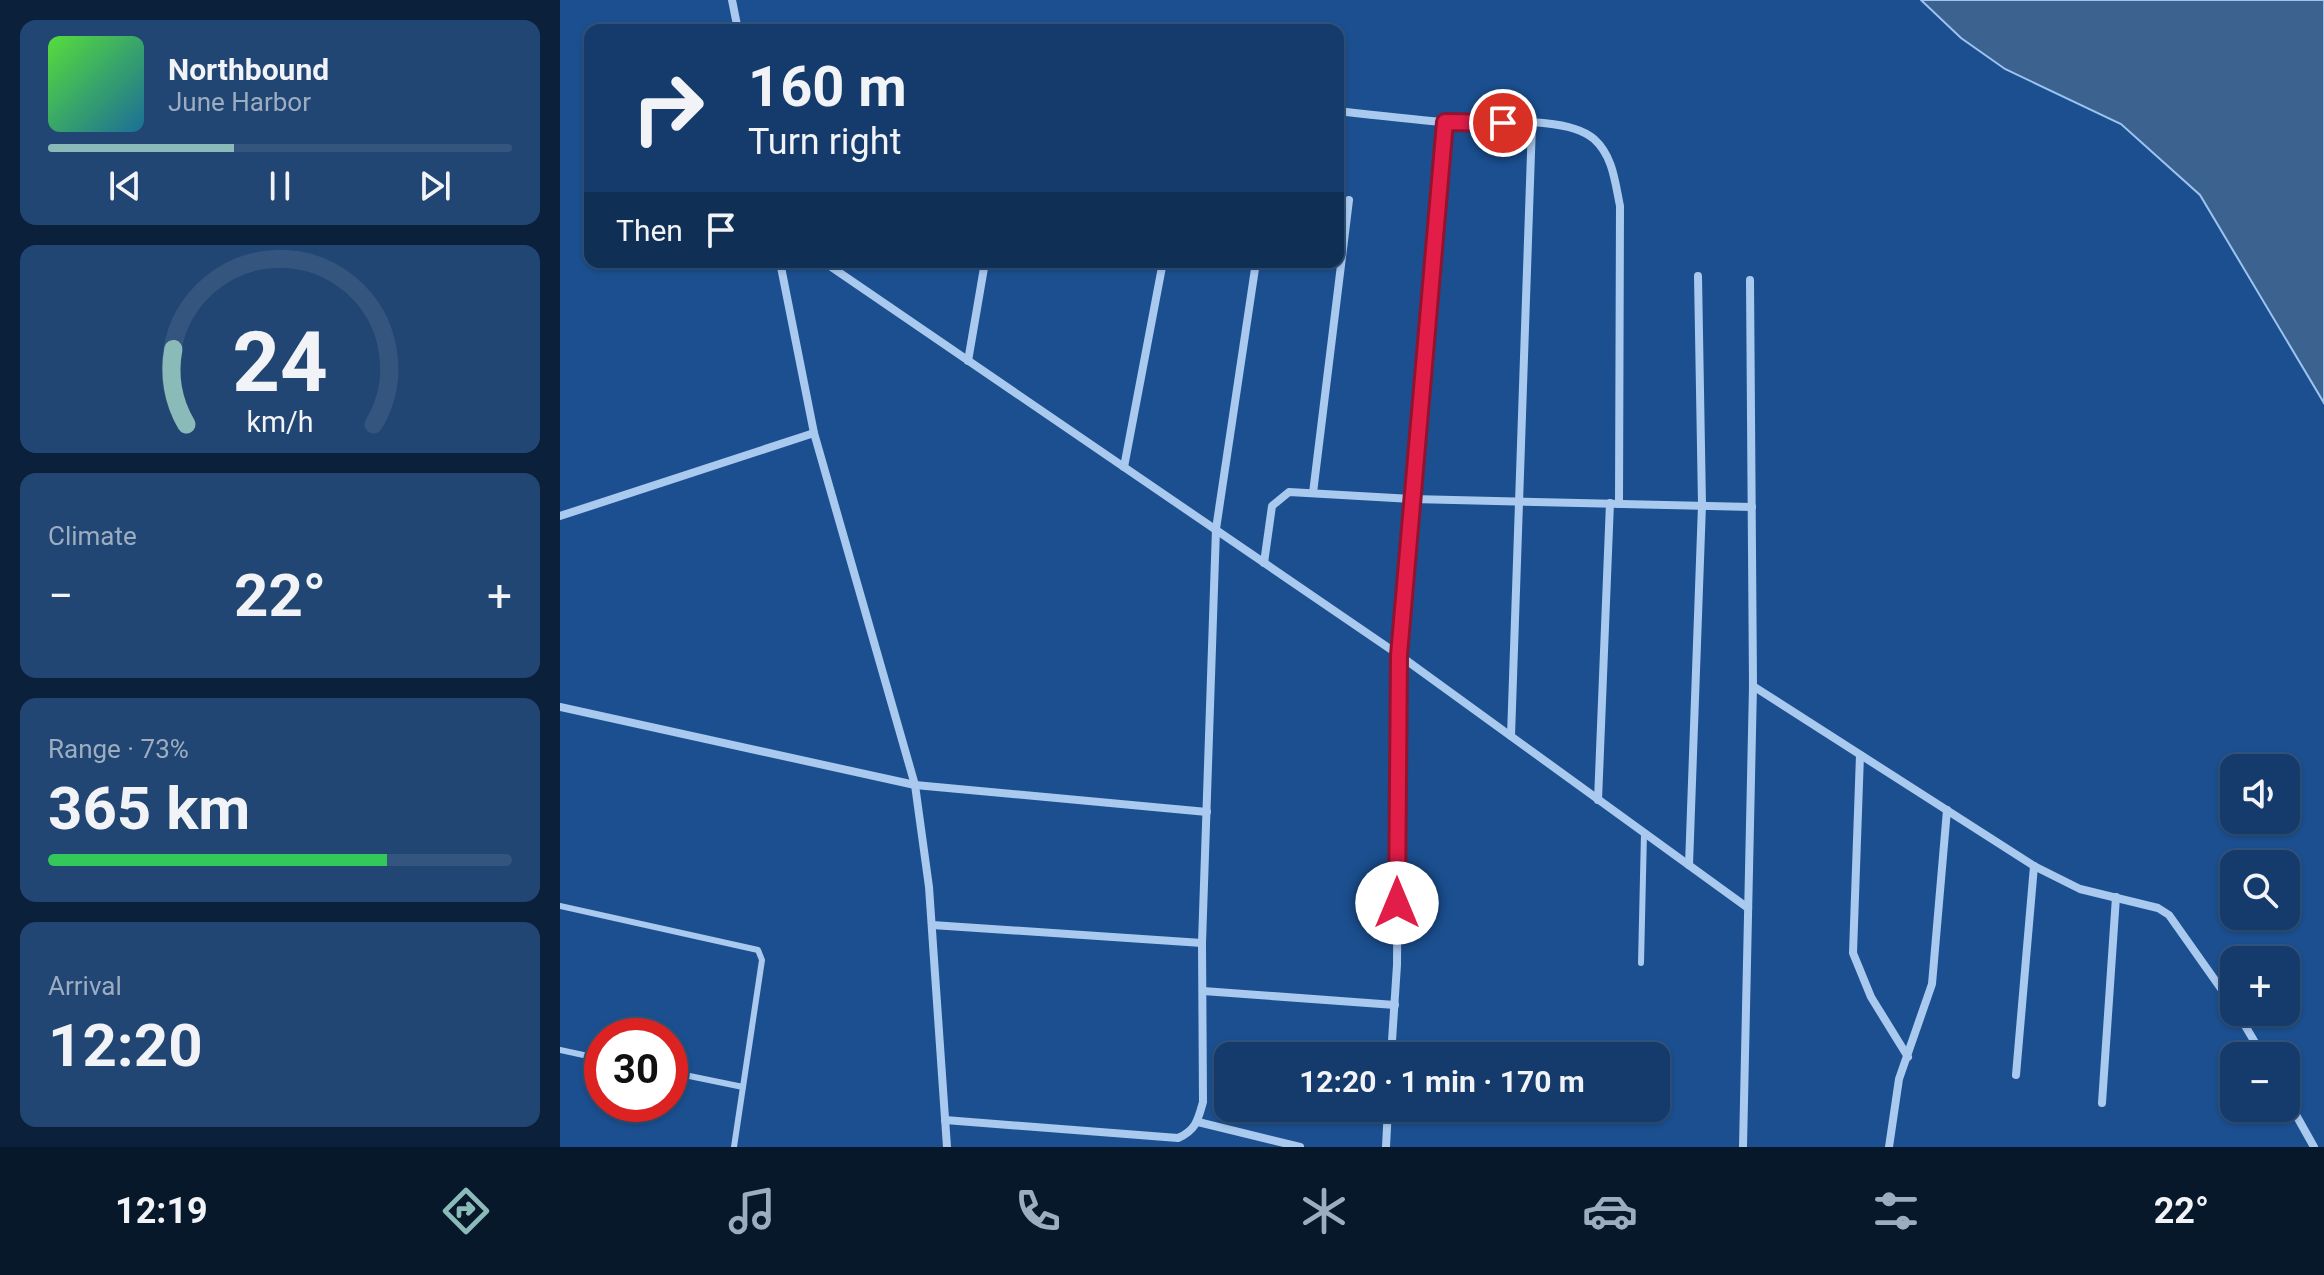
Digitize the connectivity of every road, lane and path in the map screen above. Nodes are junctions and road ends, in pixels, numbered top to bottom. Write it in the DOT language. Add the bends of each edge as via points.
graph roads {
  1 [pos="732,0"];
  2 [pos="737,24"];
  3 [pos="1344,112"];
  4 [pos="1445,122"];
  5 [pos="1532,124"];
  6 [pos="1349,200"];
  7 [pos="1344,241"];
  8 [pos="781,268"];
  9 [pos="833,268"];
  10 [pos="984,268"];
  11 [pos="1162,268"];
  12 [pos="1255,268"];
  13 [pos="1341,268"];
  14 [pos="1698,276"];
  15 [pos="1750,280"];
  16 [pos="968,361"];
  17 [pos="814,433"];
  18 [pos="1124,467"];
  19 [pos="1313,493"];
  20 [pos="1412,499"];
  21 [pos="1520,502"];
  22 [pos="1615,504"];
  23 [pos="1702,505"];
  24 [pos="1752,507"];
  25 [pos="560,516"];
  26 [pos="1216,529"];
  27 [pos="1264,563"];
  28 [pos="1399,655"];
  29 [pos="1753,686"];
  30 [pos="560,707"];
  31 [pos="1511,736"];
  32 [pos="1860,755"];
  33 [pos="915,785"];
  34 [pos="1598,800"];
  35 [pos="1947,810"];
  36 [pos="1207,812"];
  37 [pos="1644,833"];
  38 [pos="1689,865"];
  39 [pos="2034,866"];
  40 [pos="2116,897"];
  41 [pos="560,906"];
  42 [pos="1748,908"];
  43 [pos="932,925"];
  44 [pos="1202,943"];
  45 [pos="1641,963"];
  46 [pos="2220,987"];
  47 [pos="1203,991"];
  48 [pos="1395,1005"];
  49 [pos="1392,1042"];
  50 [pos="560,1050"];
  51 [pos="584,1055"];
  52 [pos="1908,1057"];
  53 [pos="2016,1075"];
  54 [pos="688,1076"];
  55 [pos="743,1087"];
  56 [pos="2102,1103"];
  57 [pos="945,1120"];
  58 [pos="1198,1122"];
  59 [pos="1387,1122"];
  60 [pos="2300,1122"];
  61 [pos="734,1147"];
  62 [pos="947,1147"];
  63 [pos="1300,1147"];
  64 [pos="1386,1147"];
  65 [pos="1743,1147"];
  66 [pos="1889,1147"];
  67 [pos="2314,1147"];
  1 -- 2 [label="street"];
  3 -- 4 [label="street"];
  4 -- 5 [label="street"];
  4 -- 20 [label="street"];
  5 -- 21 [label="street"];
  5 -- 22 [label="street" via="1580,130 1611,162 1620,206"];
  6 -- 7 [label="street"];
  8 -- 17 [label="street"];
  9 -- 16 [label="street"];
  10 -- 16 [label="street"];
  11 -- 18 [label="street"];
  12 -- 26 [label="street"];
  13 -- 19 [label="street"];
  14 -- 23 [label="street"];
  15 -- 24 [label="street"];
  16 -- 18 [label="street"];
  17 -- 25 [label="street"];
  17 -- 33 [label="street"];
  18 -- 26 [label="street"];
  19 -- 20 [label="street"];
  19 -- 27 [label="street" via="1289,492 1272,506"];
  20 -- 21 [label="street"];
  20 -- 28 [label="street"];
  21 -- 22 [label="street"];
  21 -- 31 [label="street"];
  22 -- 23 [label="street"];
  22 -- 34 [label="street"];
  23 -- 24 [label="street"];
  23 -- 38 [label="street"];
  24 -- 29 [label="street"];
  26 -- 27 [label="street"];
  26 -- 36 [label="street"];
  27 -- 28 [label="street"];
  28 -- 31 [label="street"];
  28 -- 48 [label="street"];
  29 -- 32 [label="street"];
  29 -- 42 [label="street"];
  30 -- 33 [label="street"];
  31 -- 34 [label="street"];
  32 -- 35 [label="street"];
  32 -- 52 [label="street" via="1853,953 1871,997"];
  33 -- 36 [label="street"];
  33 -- 43 [label="street"];
  34 -- 37 [label="street"];
  35 -- 39 [label="street"];
  35 -- 52 [label="street" via="1932,984"];
  36 -- 44 [label="street"];
  37 -- 38 [label="street"];
  37 -- 45 [label="lane"];
  38 -- 42 [label="street"];
  39 -- 40 [label="street" via="2080,889"];
  39 -- 53 [label="street"];
  40 -- 46 [label="street" via="2169,915"];
  40 -- 56 [label="street"];
  41 -- 55 [label="lane" via="758,950 762,960"];
  42 -- 65 [label="street"];
  43 -- 44 [label="street"];
  43 -- 57 [label="street"];
  44 -- 47 [label="street"];
  47 -- 48 [label="street"];
  47 -- 58 [label="street" via="1203,1102"];
  48 -- 49 [label="street"];
  50 -- 51 [label="lane"];
  52 -- 66 [label="street" via="1895,1098"];
  54 -- 55 [label="lane"];
  55 -- 61 [label="lane"];
  57 -- 58 [label="street" via="1178,1138"];
  57 -- 62 [label="street"];
  58 -- 63 [label="street"];
  59 -- 64 [label="street"];
  60 -- 67 [label="street"];
}
